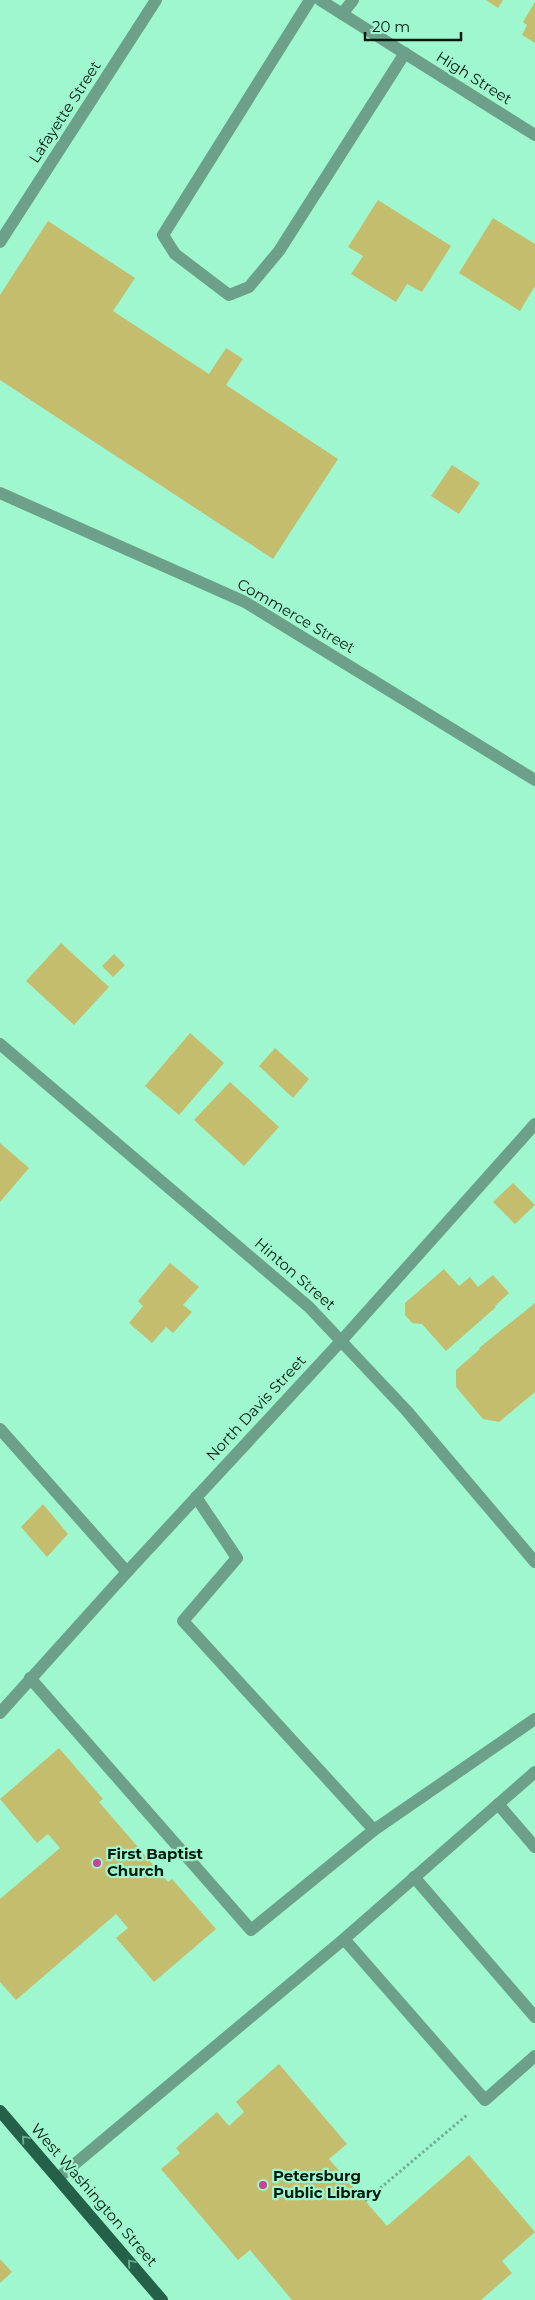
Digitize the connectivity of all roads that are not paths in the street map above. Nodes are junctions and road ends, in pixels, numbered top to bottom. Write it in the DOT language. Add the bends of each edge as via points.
graph roads {
  1 [pos="156,0"];
  2 [pos="310,0"];
  3 [pos="320,0"];
  4 [pos="353,0"];
  5 [pos="342,14"];
  6 [pos="405,53"];
  7 [pos="535,135"];
  8 [pos="0,242"];
  9 [pos="0,493"];
  10 [pos="535,780"];
  11 [pos="0,1044"];
  12 [pos="535,1124"];
  13 [pos="342,1340"];
  14 [pos="0,1429"];
  15 [pos="196,1497"];
  16 [pos="535,1562"];
  17 [pos="127,1572"];
  18 [pos="30,1678"];
  19 [pos="0,1713"];
  20 [pos="535,1719"];
  21 [pos="535,1772"];
  22 [pos="498,1804"];
  23 [pos="374,1830"];
  24 [pos="535,1847"];
  25 [pos="414,1877"];
  26 [pos="344,1939"];
  27 [pos="535,2017"];
  28 [pos="535,2056"];
  29 [pos="0,2110"];
  30 [pos="58,2178"];
  31 [pos="162,2300"];
  1 -- 8 [label="street, Lafayette Street"];
  2 -- 6 [label="street" via="163,235 175,254 229,295 249,287 279,251"];
  3 -- 5 [label="street, High Street"];
  4 -- 5 [label="street"];
  5 -- 6 [label="street, High Street"];
  6 -- 7 [label="street, High Street"];
  9 -- 10 [label="street, Commerce Street" via="245,602"];
  11 -- 13 [label="street, Hinton Street" via="309,1306"];
  12 -- 13 [label="street, North Davis Street"];
  13 -- 15 [label="street, North Davis Street"];
  13 -- 16 [label="street, Hinton Street"];
  14 -- 17 [label="street"];
  15 -- 17 [label="street, North Davis Street"];
  15 -- 23 [label="street" via="237,1558 183,1621"];
  17 -- 18 [label="street, North Davis Street"];
  18 -- 19 [label="street, North Davis Street"];
  18 -- 23 [label="street" via="251,1930"];
  20 -- 23 [label="street"];
  21 -- 22 [label="street"];
  22 -- 24 [label="street"];
  22 -- 25 [label="street"];
  25 -- 26 [label="street"];
  25 -- 27 [label="street"];
  26 -- 28 [label="street" via="485,2100"];
  26 -- 30 [label="street"];
  30 -- 29 [label="main road, West Washington Street, one-way"];
  31 -- 30 [label="main road, West Washington Street, one-way"];
}
